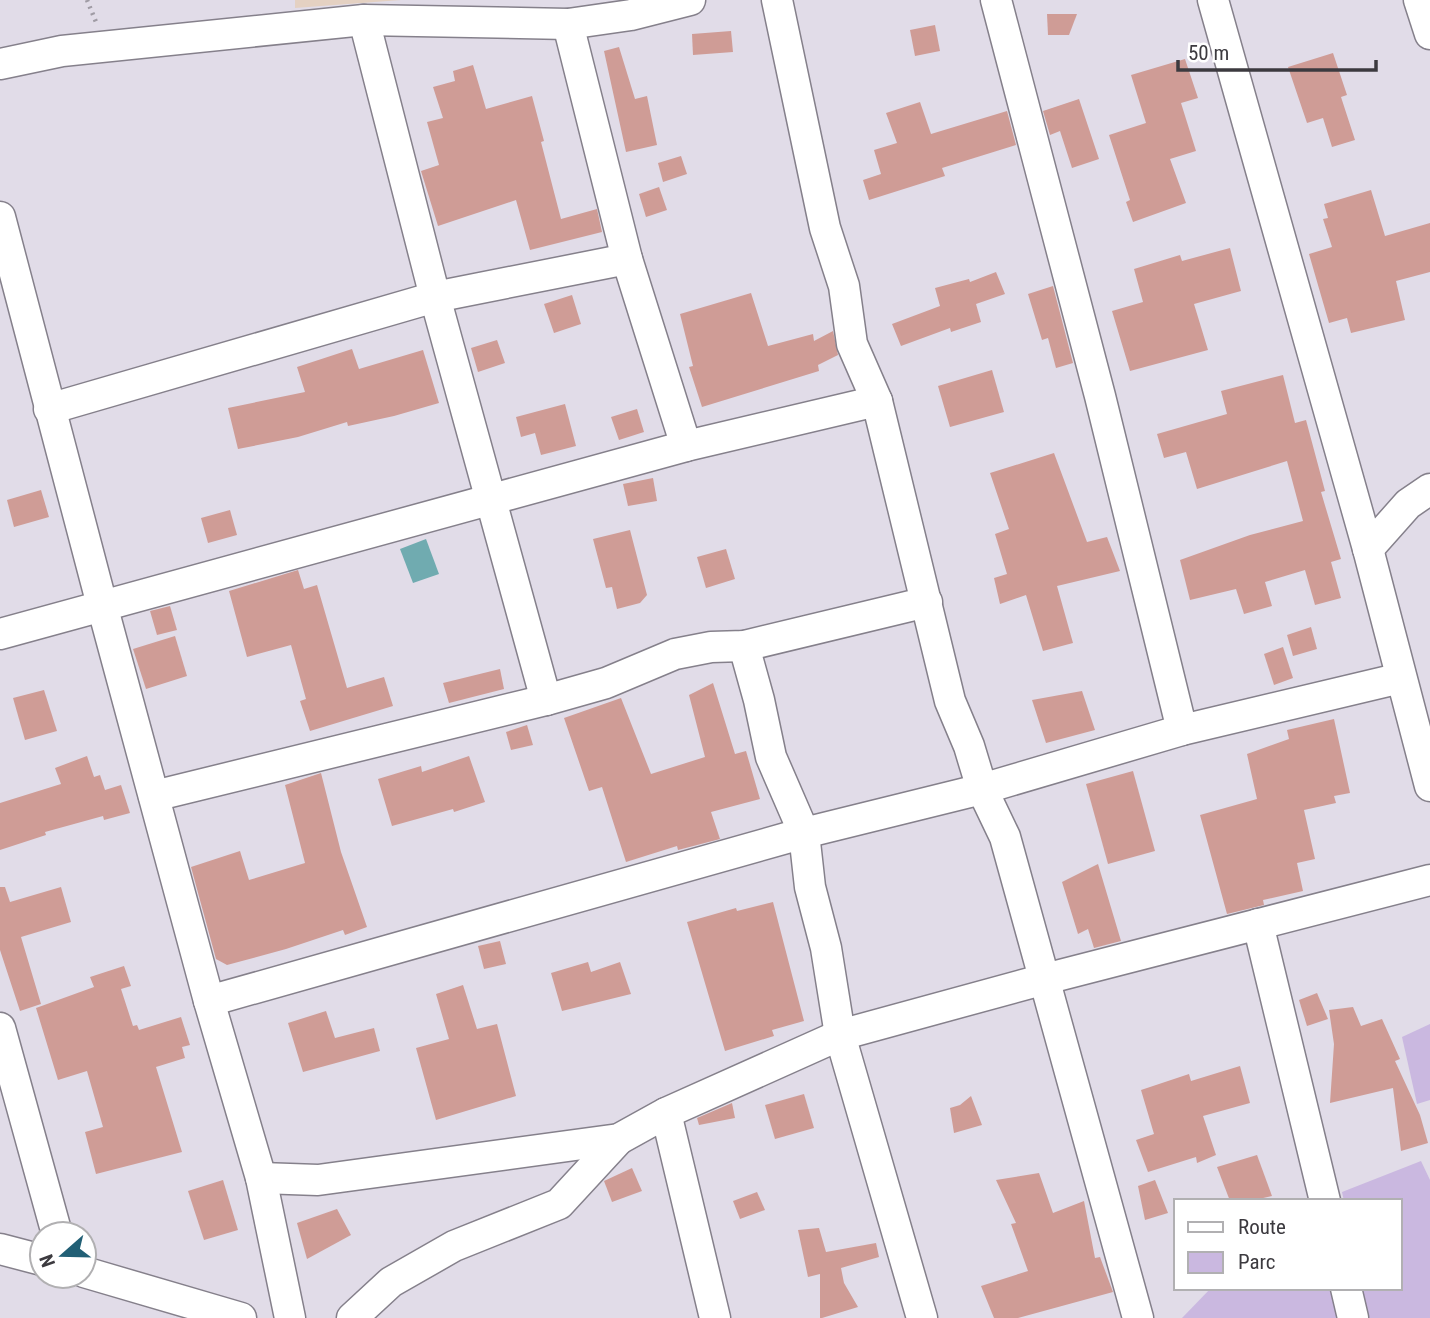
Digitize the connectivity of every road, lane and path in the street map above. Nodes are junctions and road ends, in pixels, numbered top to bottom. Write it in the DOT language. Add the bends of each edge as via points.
graph roads {
  1 [pos="690,0"];
  2 [pos="777,0"];
  3 [pos="987,0"];
  4 [pos="997,0"];
  5 [pos="1213,0"];
  6 [pos="1419,0"];
  7 [pos="364,20"];
  8 [pos="568,24"];
  9 [pos="1430,34"];
  10 [pos="0,64"];
  11 [pos="0,217"];
  12 [pos="627,259"];
  13 [pos="435,297"];
  14 [pos="877,401"];
  15 [pos="49,409"];
  16 [pos="687,446"];
  17 [pos="1430,489"];
  18 [pos="492,499"];
  19 [pos="1368,549"];
  20 [pos="927,602"];
  21 [pos="102,605"];
  22 [pos="0,634"];
  23 [pos="744,646"];
  24 [pos="1401,678"];
  25 [pos="546,700"];
  26 [pos="1182,730"];
  27 [pos="1430,786"];
  28 [pos="982,789"];
  29 [pos="154,796"];
  30 [pos="804,832"];
  31 [pos="1430,880"];
  32 [pos="1258,924"];
  33 [pos="1045,979"];
  34 [pos="209,1001"];
  35 [pos="0,1028"];
  36 [pos="840,1035"];
  37 [pos="666,1113"];
  38 [pos="619,1139"];
  39 [pos="261,1178"];
  40 [pos="1325,1199"];
  41 [pos="53,1220"];
  42 [pos="0,1249"];
  43 [pos="28,1256"];
  44 [pos="98,1276"];
  45 [pos="1346,1290"];
  46 [pos="241,1318"];
  47 [pos="290,1318"];
  48 [pos="352,1318"];
  49 [pos="715,1318"];
  50 [pos="922,1318"];
  51 [pos="1138,1318"];
  52 [pos="1353,1318"];
  1 -- 8 [label="street"];
  2 -- 14 [label="street" via="825,228 844,286 852,344"];
  3 -- 4 [label="street"];
  4 -- 26 [label="street"];
  5 -- 19 [label="street"];
  6 -- 9 [label="street"];
  7 -- 8 [label="street"];
  7 -- 10 [label="street" via="62,51"];
  7 -- 13 [label="street"];
  8 -- 12 [label="street"];
  11 -- 15 [label="street"];
  12 -- 13 [label="street"];
  12 -- 16 [label="street"];
  13 -- 15 [label="street"];
  13 -- 18 [label="street"];
  14 -- 16 [label="street"];
  14 -- 20 [label="street"];
  15 -- 21 [label="street"];
  16 -- 18 [label="street"];
  17 -- 19 [label="street" via="1408,504"];
  18 -- 21 [label="street"];
  18 -- 25 [label="street"];
  19 -- 24 [label="street"];
  20 -- 23 [label="street"];
  20 -- 28 [label="street" via="950,702"];
  21 -- 22 [label="street"];
  21 -- 29 [label="street"];
  23 -- 25 [label="street" via="675,654 606,683"];
  23 -- 30 [label="street" via="771,757"];
  24 -- 26 [label="street"];
  24 -- 27 [label="street"];
  25 -- 29 [label="street"];
  26 -- 28 [label="street"];
  28 -- 30 [label="street"];
  28 -- 33 [label="street" via="1005,837"];
  29 -- 34 [label="street"];
  30 -- 34 [label="street"];
  30 -- 36 [label="street" via="810,887 826,948"];
  31 -- 32 [label="street"];
  32 -- 33 [label="street"];
  32 -- 40 [label="street"];
  33 -- 36 [label="street"];
  33 -- 51 [label="street"];
  34 -- 39 [label="street"];
  35 -- 41 [label="street"];
  36 -- 37 [label="street"];
  36 -- 50 [label="street"];
  37 -- 38 [label="street"];
  37 -- 49 [label="street"];
  38 -- 39 [label="street" via="318,1180"];
  38 -- 48 [label="street" via="559,1204 454,1246 391,1282"];
  39 -- 47 [label="street"];
  42 -- 43 [label="street"];
  44 -- 46 [label="street"];
  45 -- 52 [label="street"];
}
